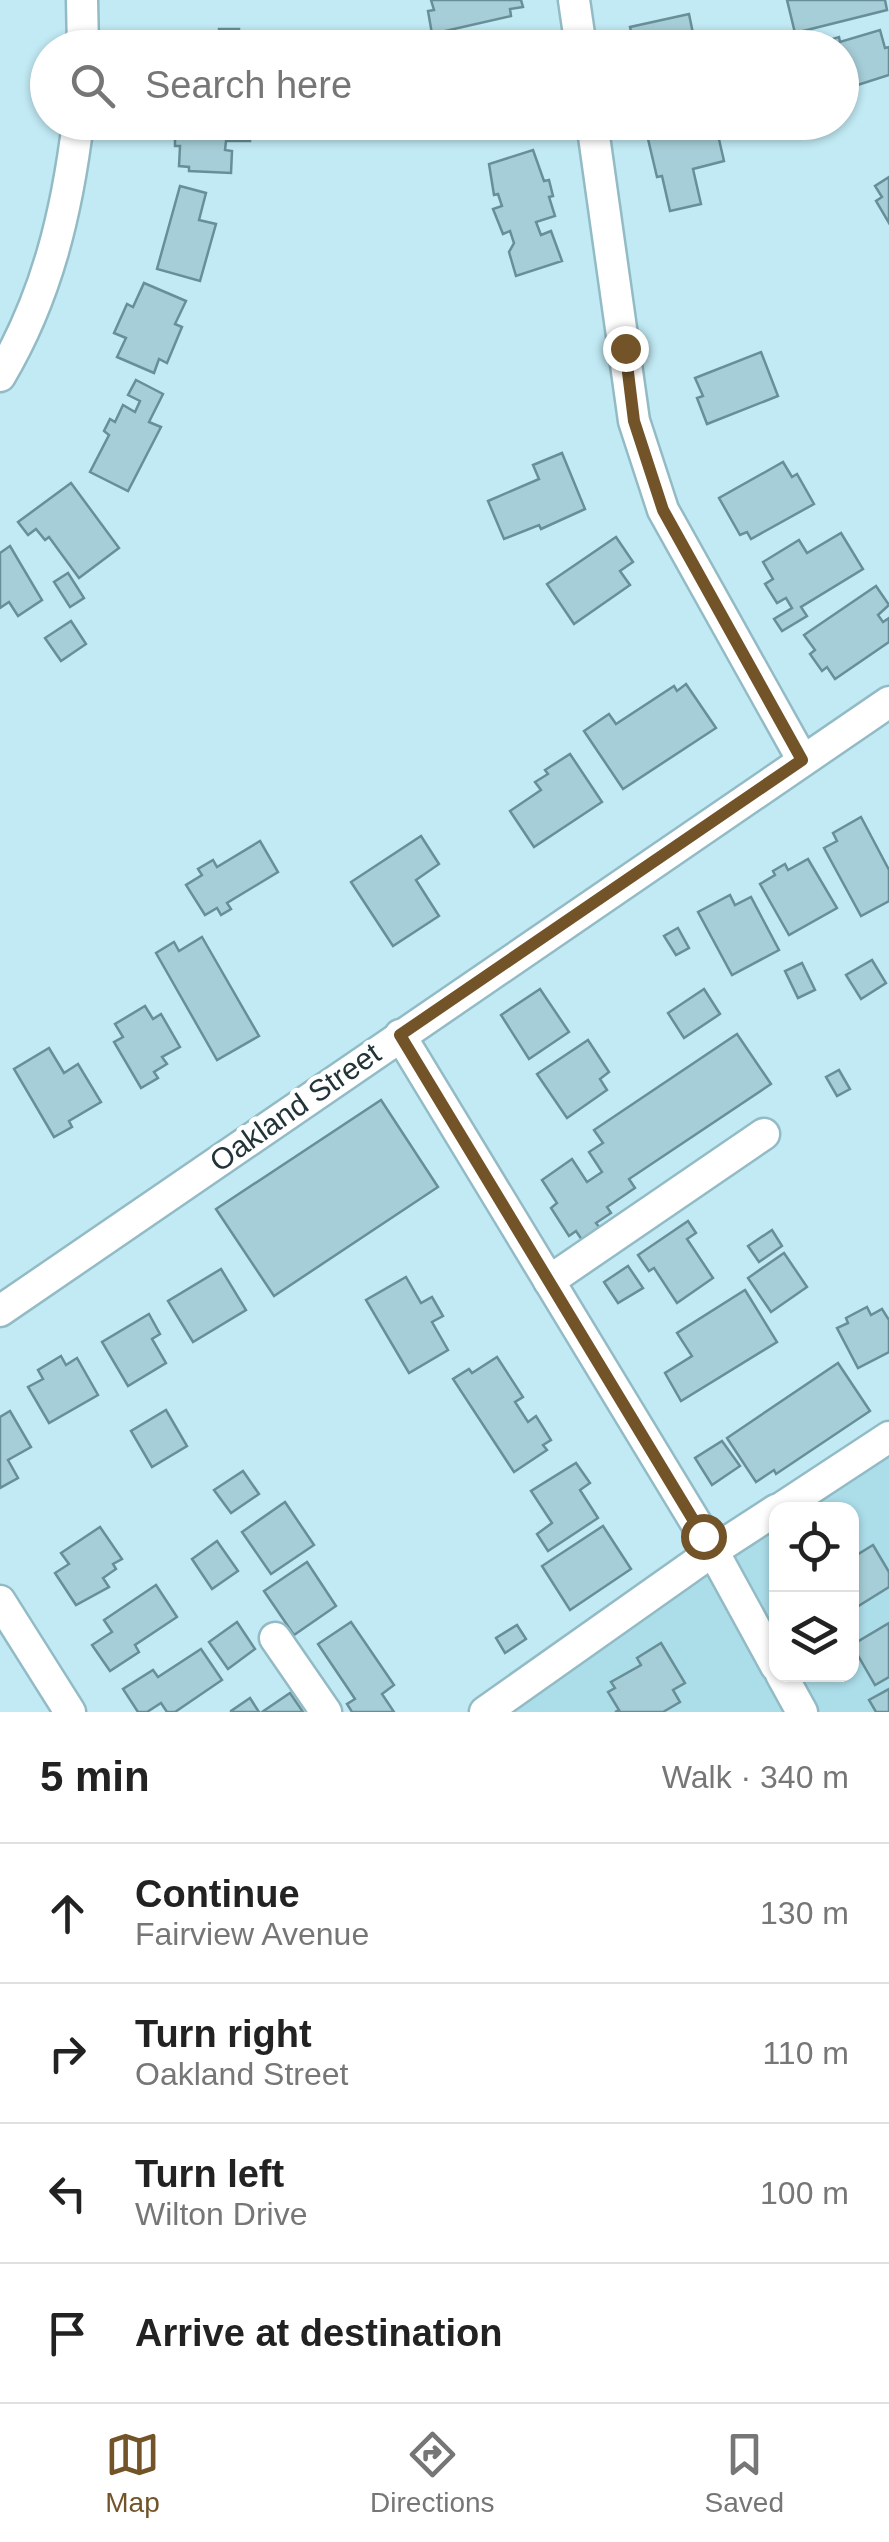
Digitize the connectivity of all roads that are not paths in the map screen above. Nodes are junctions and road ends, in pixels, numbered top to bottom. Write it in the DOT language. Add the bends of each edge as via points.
graph roads {
  1 [pos="82,0"];
  2 [pos="574,0"];
  3 [pos="83,30"];
  4 [pos="578,30"];
  5 [pos="75,140"];
  6 [pos="595,140"];
  7 [pos="0,376"];
  8 [pos="889,702"];
  9 [pos="802,760"];
  10 [pos="400,1035"];
  11 [pos="764,1134"];
  12 [pos="549,1281"];
  13 [pos="0,1311"];
  14 [pos="889,1438"];
  15 [pos="789,1502"];
  16 [pos="769,1515"];
  17 [pos="713,1551"];
  18 [pos="0,1602"];
  19 [pos="276,1638"];
  20 [pos="769,1653"];
  21 [pos="785,1682"];
  22 [pos="70,1712"];
  23 [pos="326,1712"];
  24 [pos="485,1712"];
  25 [pos="802,1712"];
  1 -- 3 [label="street"];
  2 -- 4 [label="street"];
  5 -- 7 [label="street" via="58,240"];
  6 -- 9 [label="street" via="634,421 663,510"];
  8 -- 9 [label="street, Oakland Street"];
  9 -- 10 [label="street, Oakland Street"];
  10 -- 12 [label="street"];
  10 -- 13 [label="street, Oakland Street"];
  11 -- 12 [label="street"];
  12 -- 17 [label="street"];
  14 -- 15 [label="street"];
  16 -- 17 [label="street"];
  17 -- 20 [label="street"];
  17 -- 24 [label="street"];
  18 -- 22 [label="street"];
  19 -- 23 [label="street"];
  21 -- 25 [label="street"];
}
